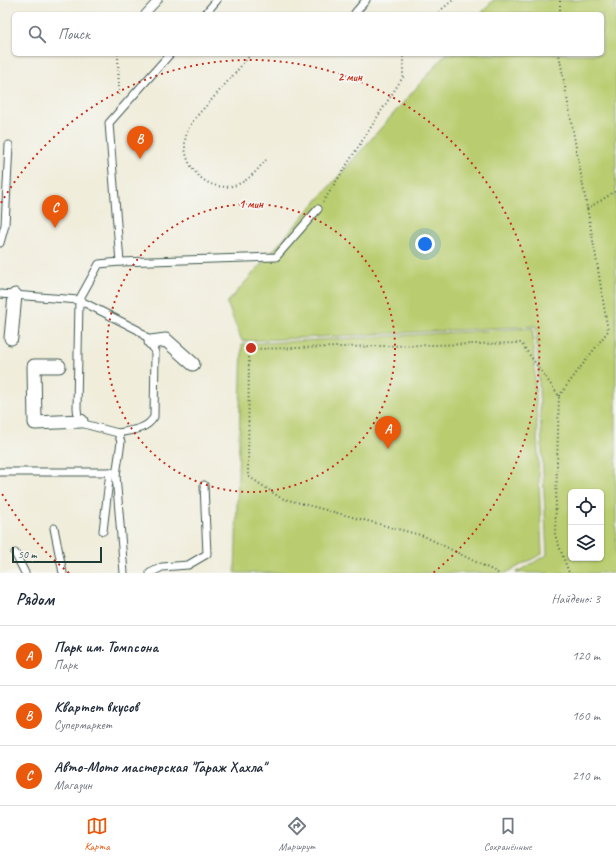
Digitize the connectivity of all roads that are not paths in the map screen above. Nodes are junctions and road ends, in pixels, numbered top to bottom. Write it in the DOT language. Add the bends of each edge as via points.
graph roads {
  1 [pos="158,0"];
  2 [pos="217,0"];
  3 [pos="366,0"];
  4 [pos="148,12"];
  5 [pos="207,12"];
  6 [pos="356,12"];
  7 [pos="168,56"];
  8 [pos="9,145"];
  9 [pos="318,209"];
  10 [pos="0,243"];
  11 [pos="120,262"];
  12 [pos="0,294"];
  13 [pos="15,295"];
  14 [pos="79,300"];
  15 [pos="11,338"];
  16 [pos="151,342"];
  17 [pos="193,364"];
  18 [pos="59,366"];
  19 [pos="81,421"];
  20 [pos="118,433"];
  21 [pos="0,472"];
  22 [pos="113,474"];
  23 [pos="204,485"];
  24 [pos="54,528"];
  25 [pos="103,531"];
  26 [pos="15,553"];
  27 [pos="25,573"];
  28 [pos="63,573"];
  29 [pos="124,573"];
  30 [pos="150,573"];
  1 -- 4 [label="lane"];
  2 -- 5 [label="lane"];
  3 -- 6 [label="lane"];
  7 -- 11 [label="lane" via="109,123"];
  8 -- 10 [label="lane" via="5,225"];
  9 -- 11 [label="lane" via="276,257"];
  11 -- 14 [label="lane" via="99,264"];
  12 -- 13 [label="lane"];
  13 -- 14 [label="lane"];
  13 -- 15 [label="street"];
  14 -- 16 [label="lane" via="138,330"];
  14 -- 19 [label="lane" via="77,408"];
  16 -- 17 [label="street" via="166,340"];
  16 -- 20 [label="lane" via="155,353 154,417 142,428"];
  18 -- 19 [label="street" via="34,366 35,423"];
  19 -- 20 [label="lane"];
  20 -- 22 [label="lane" via="121,442"];
  21 -- 22 [label="lane"];
  22 -- 25 [label="lane"];
  22 -- 29 [label="lane"];
  23 -- 30 [label="lane" via="206,554 188,565 162,567"];
  24 -- 28 [label="lane"];
  26 -- 27 [label="lane"];
}
